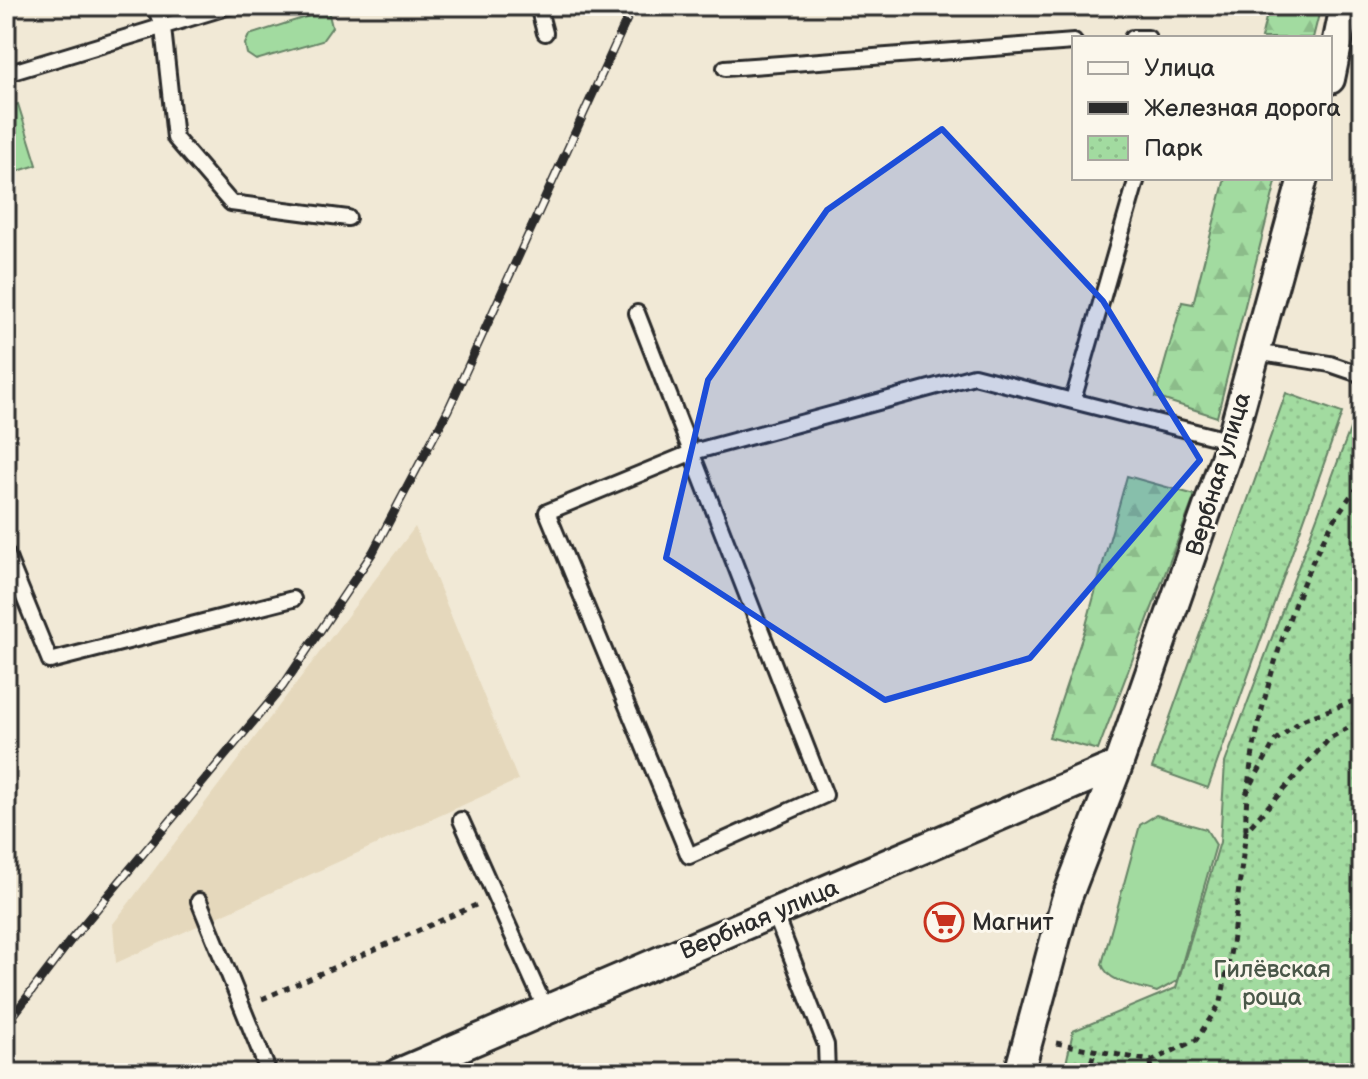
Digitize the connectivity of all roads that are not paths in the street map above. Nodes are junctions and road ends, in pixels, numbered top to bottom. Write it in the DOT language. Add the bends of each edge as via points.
graph roads {
  1 [pos="155,6"];
  2 [pos="230,6"];
  3 [pos="538,6"];
  4 [pos="1345,6"];
  5 [pos="163,28"];
  6 [pos="545,33"];
  7 [pos="1072,42"];
  8 [pos="725,68"];
  9 [pos="1332,69"];
  10 [pos="6,74"];
  11 [pos="1136,180"];
  12 [pos="1302,180"];
  13 [pos="348,218"];
  14 [pos="637,313"];
  15 [pos="1255,352"];
  16 [pos="1362,375"];
  17 [pos="1073,400"];
  18 [pos="1231,441"];
  19 [pos="693,452"];
  20 [pos="6,553"];
  21 [pos="293,599"];
  22 [pos="1118,765"];
  23 [pos="461,820"];
  24 [pos="199,901"];
  25 [pos="774,912"];
  26 [pos="546,1010"];
  27 [pos="269,1073"];
  28 [pos="399,1073"];
  29 [pos="827,1073"];
  30 [pos="1019,1073"];
  1 -- 5 [label="lane"];
  2 -- 5 [label="lane"];
  3 -- 6 [label="lane"];
  4 -- 9 [label="street"];
  5 -- 10 [label="lane"];
  5 -- 13 [label="lane" via="175,138 231,203"];
  7 -- 8 [label="lane"];
  11 -- 17 [label="lane"];
  12 -- 15 [label="street, Вербная улица"];
  14 -- 19 [label="lane"];
  15 -- 16 [label="lane" via="1330,364"];
  15 -- 18 [label="street, Вербная улица"];
  17 -- 18 [label="lane"];
  17 -- 19 [label="lane" via="974,376"];
  18 -- 22 [label="street, Вербная улица"];
  19 -- 19 [label="lane" via="547,512 689,856 825,795"];
  20 -- 21 [label="lane" via="50,661"];
  22 -- 25 [label="street, Вербная улица"];
  22 -- 30 [label="street, Вербная улица" via="1066,900"];
  23 -- 26 [label="lane"];
  24 -- 27 [label="lane"];
  25 -- 26 [label="street, Вербная улица"];
  25 -- 29 [label="lane" via="826,1045"];
  26 -- 28 [label="street, Вербная улица"];
}
